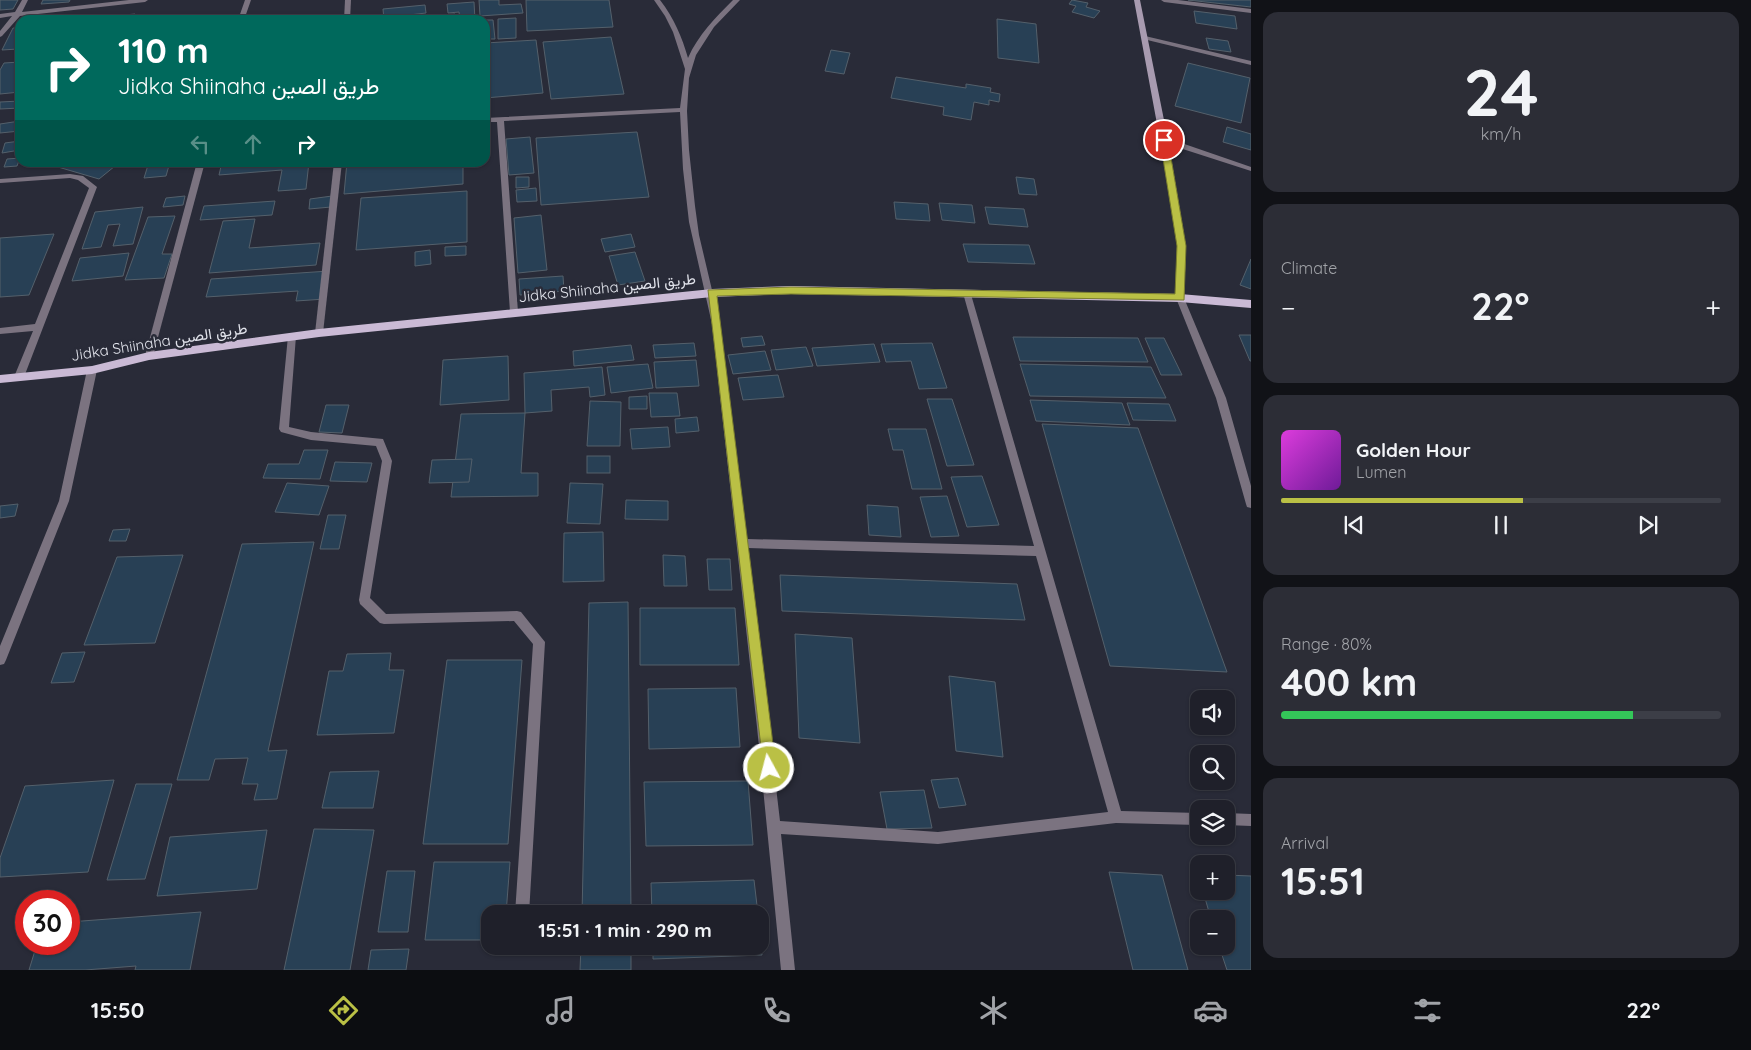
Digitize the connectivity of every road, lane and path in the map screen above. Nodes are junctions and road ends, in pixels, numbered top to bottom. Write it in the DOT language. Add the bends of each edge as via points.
graph roads {
  1 [pos="25,0"];
  2 [pos="145,0"];
  3 [pos="248,0"];
  4 [pos="348,0"];
  5 [pos="657,0"];
  6 [pos="737,0"];
  7 [pos="1137,0"];
  8 [pos="1164,0"];
  9 [pos="1251,11"];
  10 [pos="15,15"];
  11 [pos="16,15"];
  12 [pos="243,15"];
  13 [pos="348,15"];
  14 [pos="0,16"];
  15 [pos="15,16"];
  16 [pos="0,35"];
  17 [pos="1145,38"];
  18 [pos="1251,63"];
  19 [pos="688,69"];
  20 [pos="684,110"];
  21 [pos="500,119"];
  22 [pos="490,120"];
  23 [pos="1164,140"];
  24 [pos="200,167"];
  25 [pos="337,167"];
  26 [pos="1251,169"];
  27 [pos="0,181"];
  28 [pos="712,293"];
  29 [pos="967,293"];
  30 [pos="1180,298"];
  31 [pos="1251,304"];
  32 [pos="514,312"];
  33 [pos="38,327"];
  34 [pos="0,331"];
  35 [pos="320,333"];
  36 [pos="292,336"];
  37 [pos="149,356"];
  38 [pos="92,370"];
  39 [pos="19,377"];
  40 [pos="0,378"];
  41 [pos="1251,504"];
  42 [pos="742,543"];
  43 [pos="1040,551"];
  44 [pos="0,660"];
  45 [pos="1116,817"];
  46 [pos="1190,819"];
  47 [pos="1235,819"];
  48 [pos="1251,820"];
  49 [pos="775,827"];
  50 [pos="523,905"];
  51 [pos="788,970"];
  1 -- 11 [label="street"];
  2 -- 11 [label="street"];
  3 -- 12 [label="street"];
  4 -- 13 [label="street"];
  5 -- 19 [label="street" via="680,36"];
  6 -- 19 [label="street" via="716,19 700,40"];
  7 -- 17 [label="street"];
  8 -- 9 [label="street"];
  10 -- 14 [label="street"];
  15 -- 16 [label="street"];
  17 -- 18 [label="street"];
  17 -- 23 [label="street"];
  19 -- 20 [label="street"];
  20 -- 21 [label="street"];
  20 -- 28 [label="street" via="694,223"];
  21 -- 22 [label="street"];
  21 -- 32 [label="street"];
  23 -- 26 [label="street"];
  23 -- 30 [label="street" via="1182,246"];
  24 -- 37 [label="street"];
  25 -- 35 [label="street"];
  27 -- 33 [label="street" via="70,176 80,178 93,187"];
  28 -- 29 [label="main road, Jidka Shiinaha طريق الصين" via="791,290"];
  28 -- 32 [label="main road, Jidka Shiinaha طريق الصين"];
  28 -- 42 [label="street"];
  29 -- 30 [label="main road, Jidka Shiinaha طريق الصين"];
  29 -- 43 [label="street"];
  30 -- 31 [label="main road, Jidka Shiinaha طريق الصين"];
  30 -- 41 [label="street" via="1221,398"];
  32 -- 35 [label="main road, Jidka Shiinaha طريق الصين"];
  33 -- 34 [label="street"];
  33 -- 39 [label="street"];
  35 -- 36 [label="main road, Jidka Shiinaha طريق الصين"];
  36 -- 37 [label="main road, Jidka Shiinaha طريق الصين"];
  36 -- 50 [label="street" via="284,429 310,436 380,442 387,461 364,600 384,620 517,616 539,642"];
  37 -- 38 [label="main road, Jidka Shiinaha طريق الصين"];
  38 -- 39 [label="main road, Jidka Shiinaha طريق الصين"];
  38 -- 44 [label="street" via="64,501"];
  39 -- 40 [label="main road, Jidka Shiinaha طريق الصين"];
  42 -- 43 [label="street"];
  42 -- 49 [label="street"];
  43 -- 45 [label="street"];
  45 -- 46 [label="street"];
  45 -- 49 [label="street" via="938,838"];
  47 -- 48 [label="street"];
  49 -- 51 [label="street"];
}
